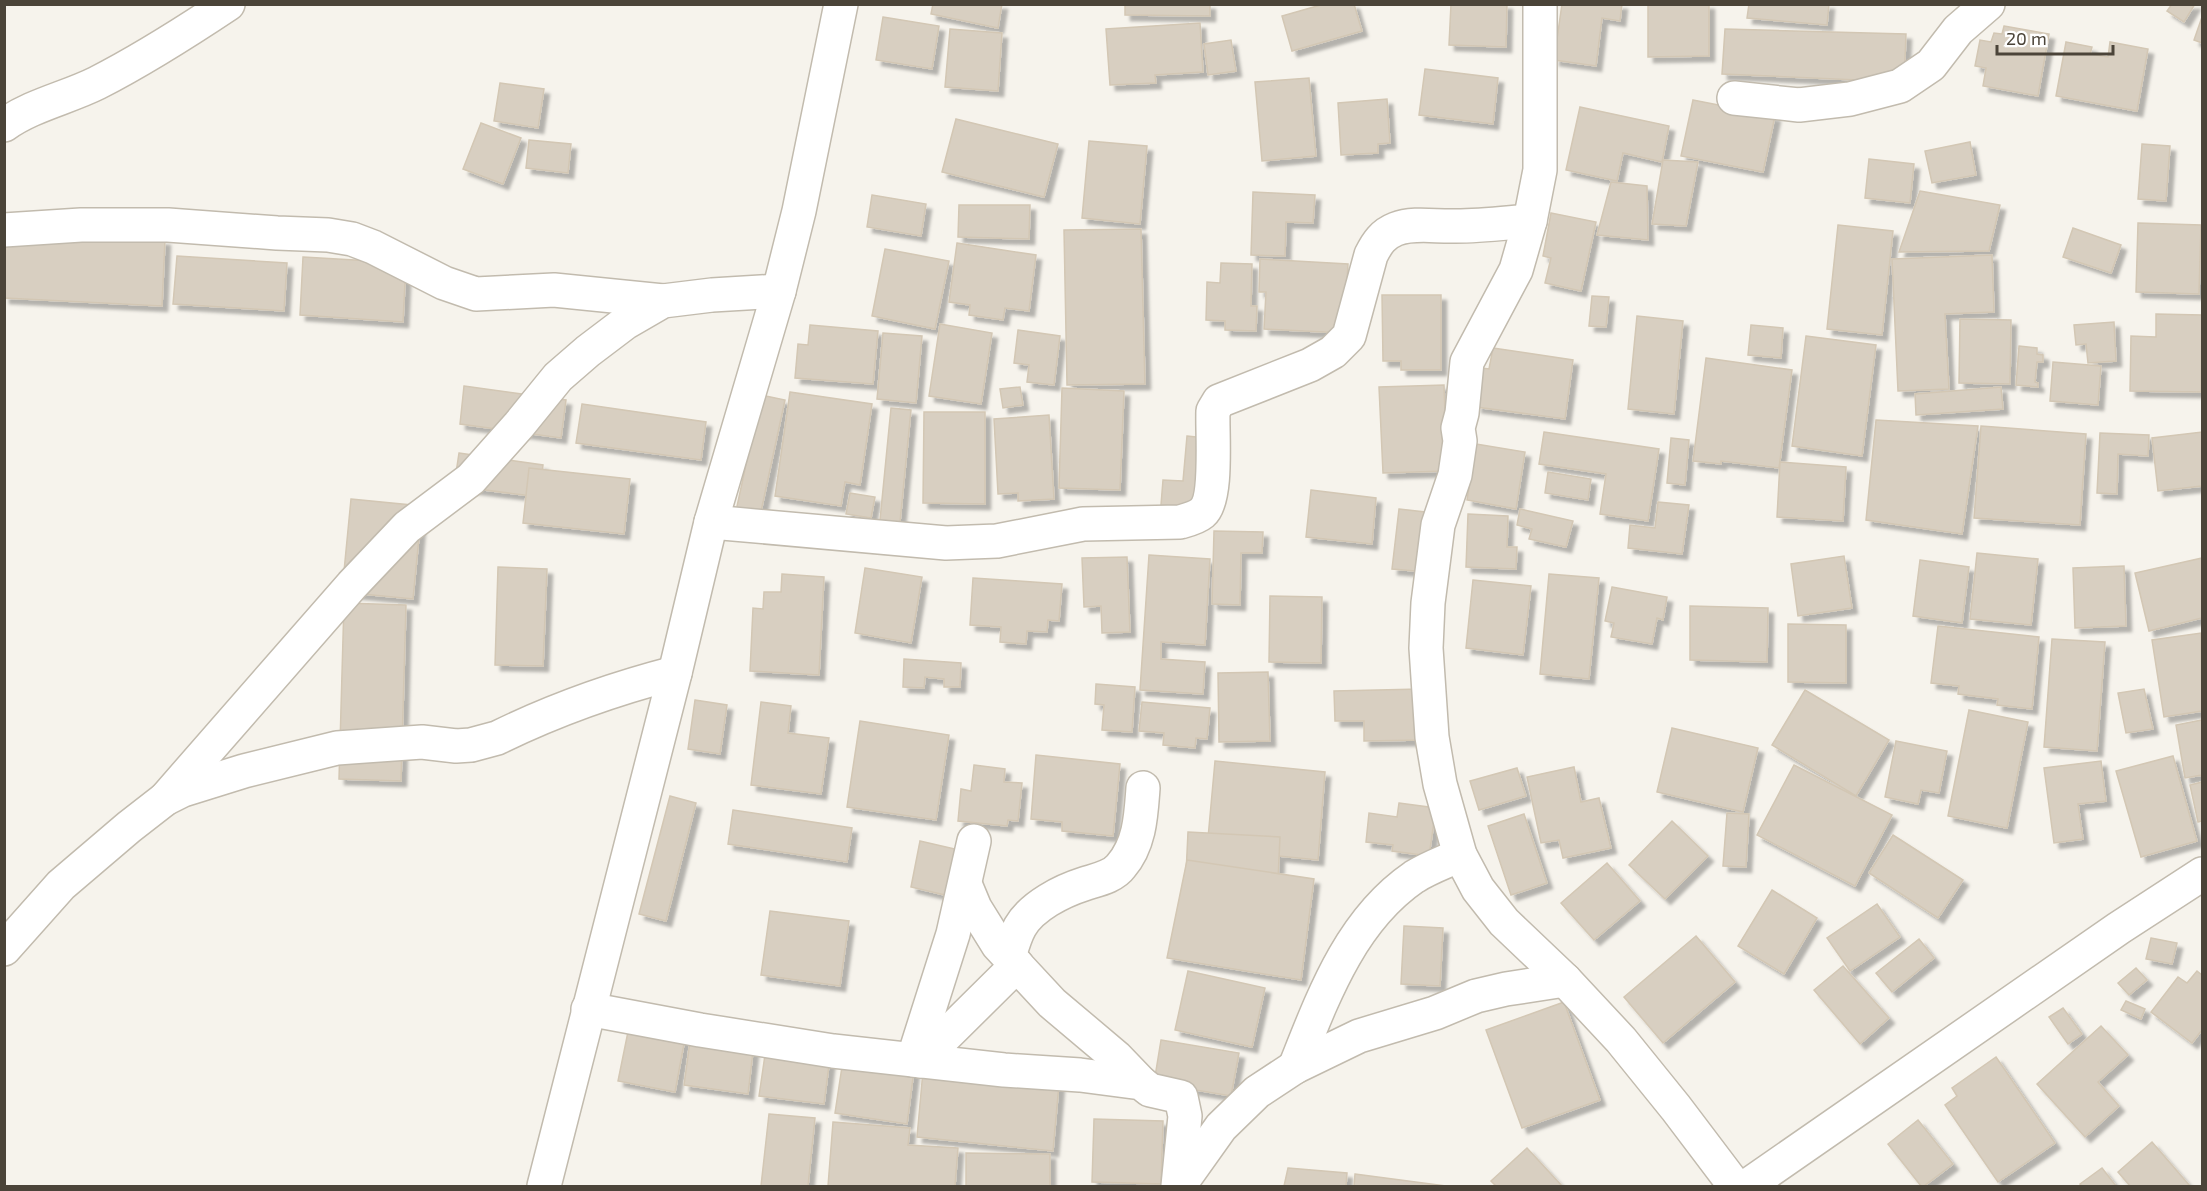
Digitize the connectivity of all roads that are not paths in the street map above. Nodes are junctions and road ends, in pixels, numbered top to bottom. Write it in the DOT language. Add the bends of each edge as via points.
graph roads {
  1 [pos="228,4"];
  2 [pos="841,4"];
  3 [pos="1540,4"];
  4 [pos="1988,4"];
  5 [pos="1734,98"];
  6 [pos="9,120"];
  7 [pos="1530,221"];
  8 [pos="4,230"];
  9 [pos="779,291"];
  10 [pos="663,301"];
  11 [pos="711,522"];
  12 [pos="675,673"];
  13 [pos="1143,788"];
  14 [pos="165,799"];
  15 [pos="974,841"];
  16 [pos="1460,855"];
  17 [pos="2202,874"];
  18 [pos="965,884"];
  19 [pos="4,949"];
  20 [pos="1013,961"];
  21 [pos="1565,980"];
  22 [pos="588,1009"];
  23 [pos="917,1061"];
  24 [pos="1295,1066"];
  25 [pos="1141,1083"];
  26 [pos="544,1186"];
  27 [pos="1178,1186"];
  28 [pos="1735,1186"];
  29 [pos="1747,1186"];
  1 -- 6 [label="street" via="98,82"];
  2 -- 9 [label="street"];
  3 -- 7 [label="street" via="1540,161"];
  4 -- 5 [label="street" via="1958,30 1931,65 1900,86 1850,99 1799,105"];
  7 -- 11 [label="street" via="1412,225 1386,234 1371,255 1349,336 1333,352 1219,401 1213,411 1212,492 1203,513 1191,519 1083,524 997,541 946,543"];
  7 -- 16 [label="street" via="1516,270 1467,362 1455,475 1438,525 1428,603 1426,648 1432,737 1440,784"];
  8 -- 10 [label="street" via="168,225 328,235 373,247 444,283 476,294 554,290"];
  9 -- 10 [label="street"];
  9 -- 11 [label="street"];
  10 -- 14 [label="street" via="625,323 565,370 471,479 408,527 352,585"];
  11 -- 12 [label="street"];
  12 -- 14 [label="street" via="582,700 483,742 337,748 202,783"];
  12 -- 22 [label="street"];
  13 -- 20 [label="street" via="1134,846 1120,868 1034,911 1019,928"];
  14 -- 19 [label="street" via="61,885"];
  15 -- 18 [label="street"];
  16 -- 21 [label="street" via="1478,888 1504,922"];
  16 -- 24 [label="street" via="1415,876 1382,903 1342,961"];
  17 -- 29 [label="street"];
  18 -- 20 [label="street" via="985,926"];
  18 -- 23 [label="street"];
  20 -- 23 [label="street"];
  20 -- 25 [label="street" via="1052,1003"];
  21 -- 24 [label="street" via="1476,996 1359,1036"];
  21 -- 28 [label="street" via="1621,1040"];
  22 -- 23 [label="street" via="711,1032"];
  22 -- 26 [label="street"];
  23 -- 25 [label="street"];
  24 -- 27 [label="street" via="1257,1092 1221,1127"];
  25 -- 27 [label="street" via="1150,1090 1181,1097 1185,1116"];
}
